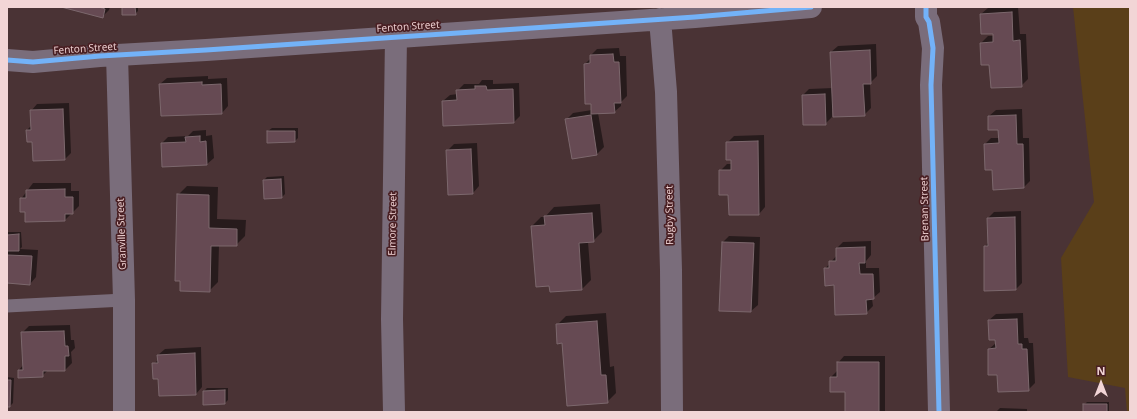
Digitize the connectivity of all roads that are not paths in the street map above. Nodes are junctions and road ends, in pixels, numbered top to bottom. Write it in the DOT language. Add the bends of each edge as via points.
graph roads {
  1 [pos="811,7"];
  2 [pos="921,10"];
  3 [pos="660,19"];
  4 [pos="396,37"];
  5 [pos="117,56"];
  6 [pos="7,60"];
  7 [pos="124,300"];
  8 [pos="7,306"];
  9 [pos="124,412"];
  10 [pos="394,412"];
  11 [pos="672,412"];
  12 [pos="939,412"];
  1 -- 3 [label="street, Fenton Street"];
  2 -- 12 [label="street, Brenan Street" via="929,22 933,48"];
  3 -- 4 [label="street, Fenton Street"];
  3 -- 11 [label="street, Rugby Street" via="666,92"];
  4 -- 5 [label="street, Fenton Street"];
  4 -- 10 [label="street, Elmore Street" via="392,319"];
  5 -- 6 [label="street, Fenton Street" via="33,62"];
  5 -- 7 [label="street, Granville Street"];
  7 -- 8 [label="lane"];
  7 -- 9 [label="street, Granville Street"];
}
